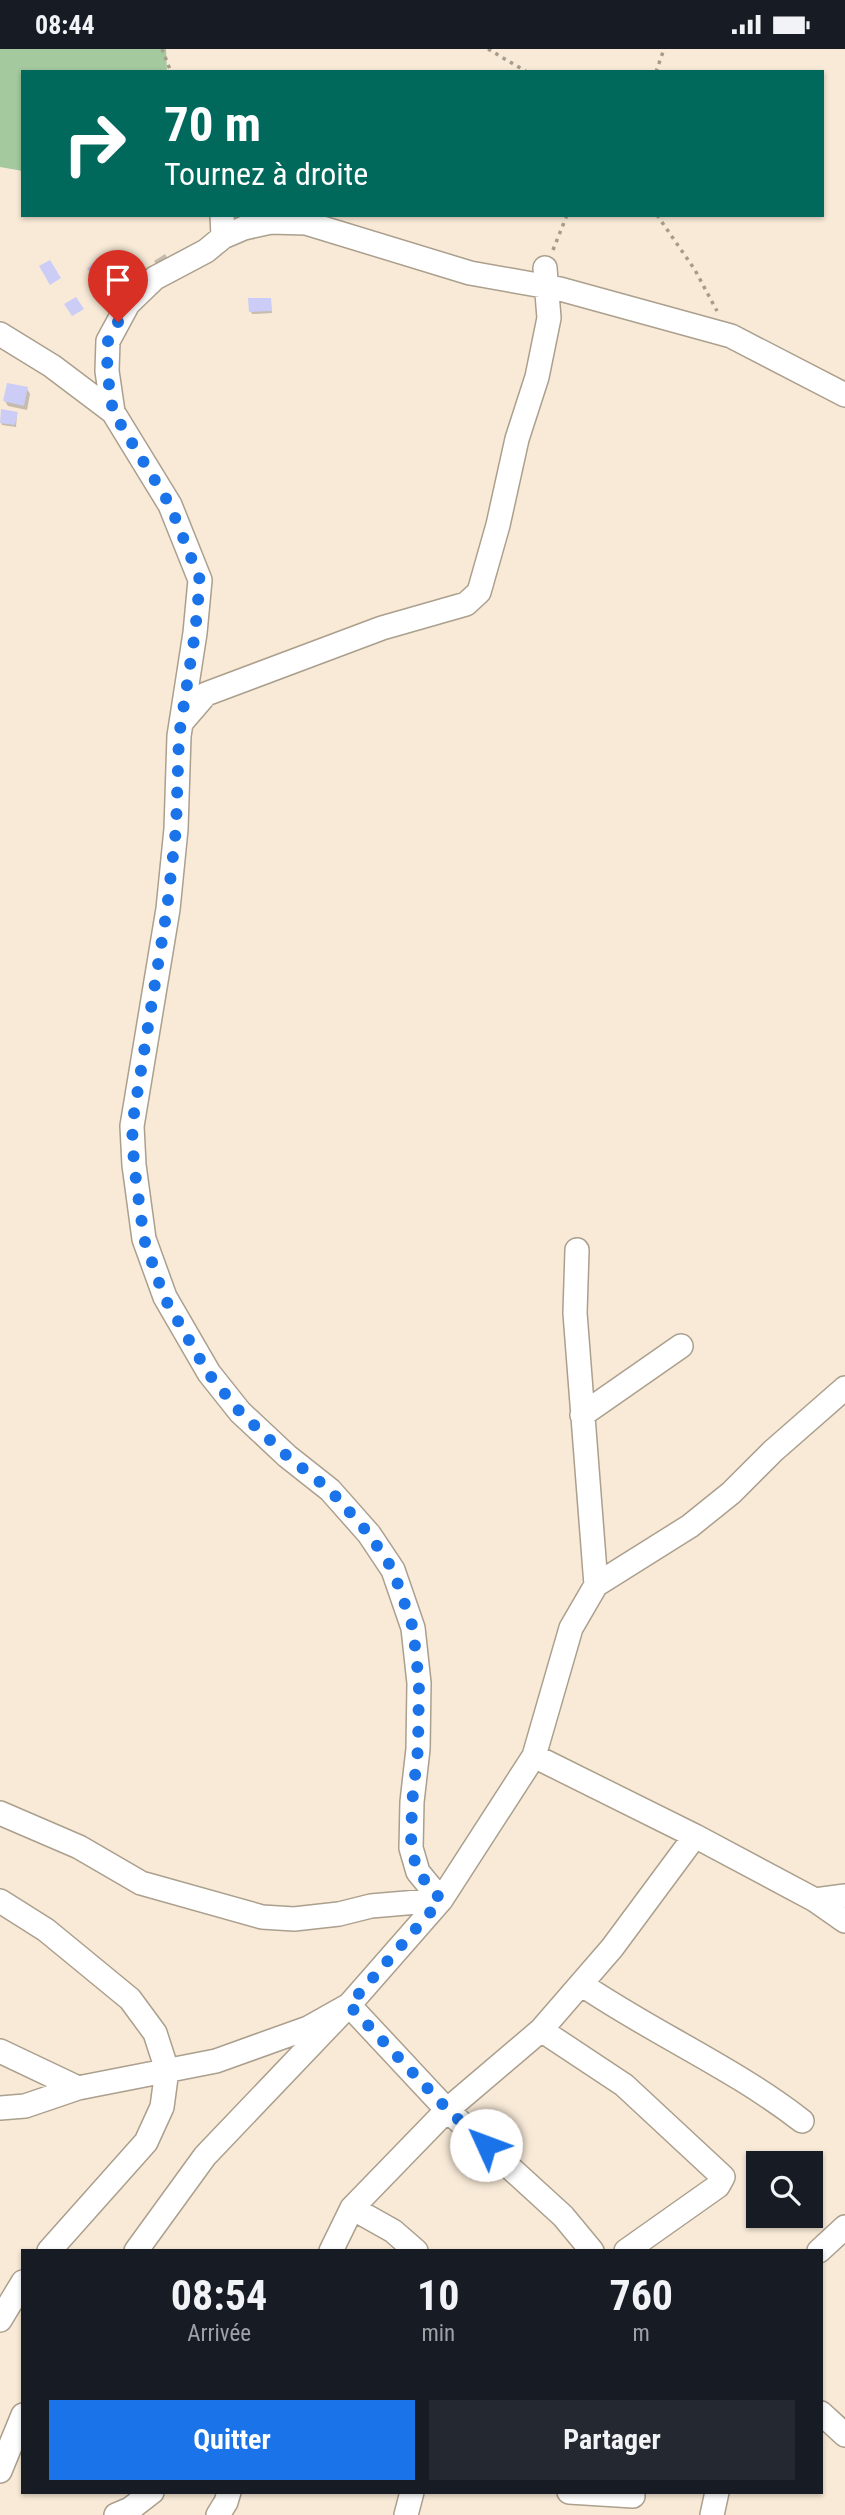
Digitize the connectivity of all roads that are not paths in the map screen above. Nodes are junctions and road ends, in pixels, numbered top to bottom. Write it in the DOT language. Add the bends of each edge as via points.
graph roads {
  1 [pos="223,226"];
  2 [pos="545,277"];
  3 [pos="0,334"];
  4 [pos="845,395"];
  5 [pos="113,412"];
  6 [pos="181,723"];
  7 [pos="577,1250"];
  8 [pos="681,1346"];
  9 [pos="845,1388"];
  10 [pos="582,1415"];
  11 [pos="596,1585"];
  12 [pos="534,1756"];
  13 [pos="0,1813"];
  14 [pos="695,1836"];
  15 [pos="845,1896"];
  16 [pos="441,1900"];
  17 [pos="815,1900"];
  18 [pos="0,1901"];
  19 [pos="845,1921"];
  20 [pos="580,1984"];
  21 [pos="349,2005"];
  22 [pos="541,2030"];
  23 [pos="0,2051"];
  24 [pos="167,2070"];
  25 [pos="78,2088"];
  26 [pos="0,2108"];
  27 [pos="447,2109"];
  28 [pos="802,2121"];
  29 [pos="352,2208"];
  30 [pos="845,2227"];
  31 [pos="51,2249"];
  32 [pos="137,2249"];
  33 [pos="332,2249"];
  34 [pos="414,2249"];
  35 [pos="590,2249"];
  36 [pos="629,2249"];
  37 [pos="821,2249"];
  38 [pos="21,2285"];
  39 [pos="0,2321"];
  40 [pos="823,2415"];
  41 [pos="21,2420"];
  42 [pos="845,2435"];
  43 [pos="0,2471"];
  44 [pos="149,2494"];
  45 [pos="228,2494"];
  46 [pos="411,2494"];
  47 [pos="601,2494"];
  48 [pos="717,2494"];
  49 [pos="633,2496"];
  50 [pos="116,2515"];
  51 [pos="218,2515"];
  52 [pos="405,2515"];
  53 [pos="712,2515"];
  1 -- 2 [label="street" via="306,223 470,273"];
  1 -- 5 [label="street" via="206,251 155,278 128,304 108,341"];
  2 -- 4 [label="street" via="725,326"];
  2 -- 6 [label="street" via="549,318 537,377 479,592 466,604 382,628 206,694"];
  3 -- 5 [label="street"];
  5 -- 6 [label="street" via="170,505 200,580"];
  6 -- 16 [label="street" via="167,909 132,1126 144,1239 164,1297 208,1373 240,1412 330,1490 393,1570 413,1628 419,1683 411,1848 418,1872"];
  7 -- 10 [label="street" via="575,1313"];
  8 -- 10 [label="street"];
  9 -- 11 [label="street" via="690,1526"];
  10 -- 11 [label="street"];
  11 -- 12 [label="street" via="571,1628"];
  12 -- 14 [label="street"];
  12 -- 16 [label="street"];
  13 -- 16 [label="street" via="79,1847 141,1883 262,1917 294,1920"];
  14 -- 17 [label="street"];
  14 -- 20 [label="street"];
  15 -- 17 [label="street"];
  16 -- 21 [label="street"];
  17 -- 19 [label="street"];
  18 -- 24 [label="street" via="46,1930 130,1999 155,2033"];
  20 -- 22 [label="street"];
  20 -- 28 [label="street" via="774,2099"];
  21 -- 24 [label="street" via="263,2046"];
  21 -- 27 [label="street"];
  21 -- 32 [label="street" via="205,2156"];
  22 -- 27 [label="street"];
  22 -- 36 [label="street" via="624,2085 723,2178"];
  23 -- 25 [label="street"];
  24 -- 25 [label="street"];
  24 -- 31 [label="street" via="162,2107 146,2142"];
  25 -- 26 [label="street" via="25,2106"];
  27 -- 29 [label="street"];
  27 -- 35 [label="street" via="563,2216"];
  29 -- 33 [label="street"];
  29 -- 34 [label="street" via="393,2231"];
  30 -- 37 [label="street"];
  38 -- 39 [label="street"];
  40 -- 42 [label="street"];
  41 -- 43 [label="street"];
  44 -- 50 [label="street"];
  45 -- 51 [label="street"];
  46 -- 52 [label="street"];
  47 -- 49 [label="street"];
  48 -- 53 [label="street"];
}
